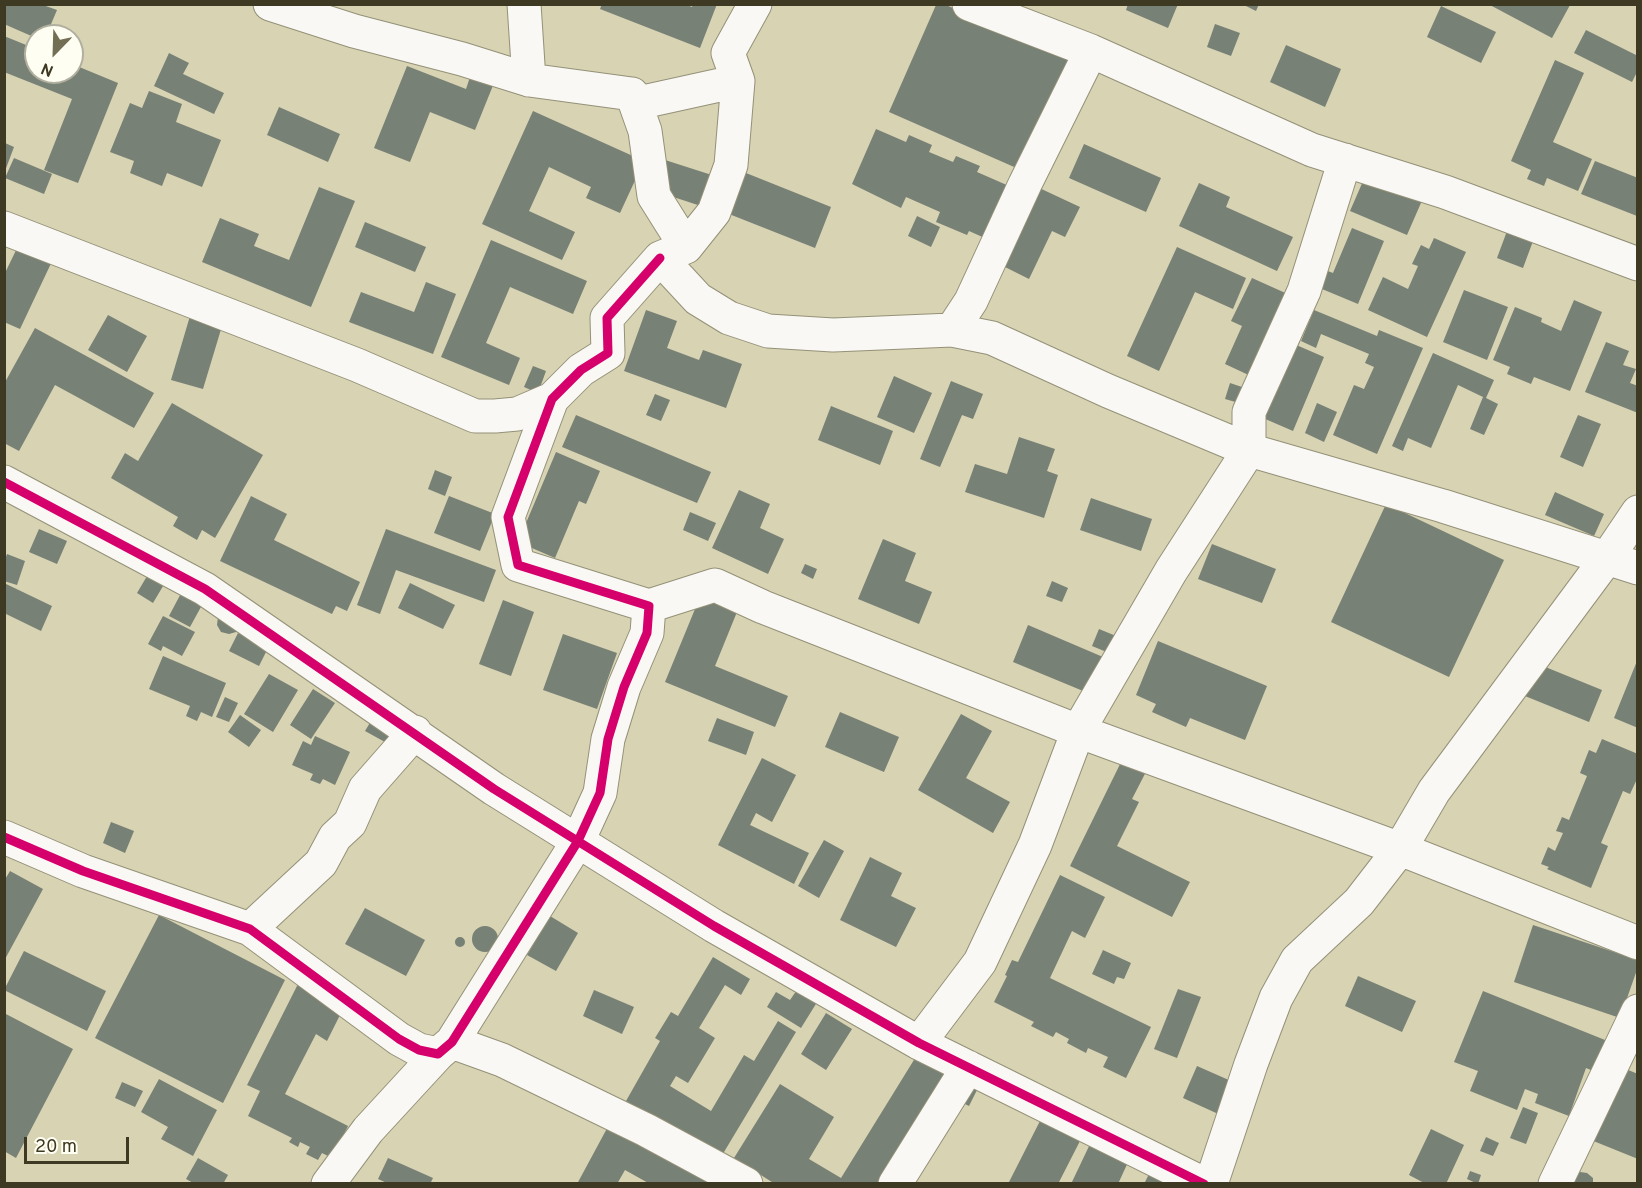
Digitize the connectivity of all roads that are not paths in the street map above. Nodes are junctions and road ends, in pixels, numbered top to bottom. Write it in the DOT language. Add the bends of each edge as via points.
graph roads {
  1 [pos="270,4"];
  2 [pos="524,4"];
  3 [pos="755,4"];
  4 [pos="969,4"];
  5 [pos="1091,51"];
  6 [pos="529,80"];
  7 [pos="738,81"];
  8 [pos="632,94"];
  9 [pos="1345,160"];
  10 [pos="4,228"];
  11 [pos="673,252"];
  12 [pos="1638,264"];
  13 [pos="952,330"];
  14 [pos="552,399"];
  15 [pos="1249,450"];
  16 [pos="4,482"];
  17 [pos="1638,512"];
  18 [pos="1622,563"];
  19 [pos="649,606"];
  20 [pos="1078,730"];
  21 [pos="415,732"];
  22 [pos="578,841"];
  23 [pos="7,843"];
  24 [pos="1400,849"];
  25 [pos="250,929"];
  26 [pos="1638,943"];
  27 [pos="1638,1011"];
  28 [pos="919,1043"];
  29 [pos="445,1048"];
  30 [pos="968,1066"];
  31 [pos="328,1184"];
  32 [pos="746,1184"];
  33 [pos="895,1184"];
  34 [pos="1204,1184"];
  35 [pos="1211,1184"];
  36 [pos="1555,1184"];
  1 -- 6 [label="street"];
  2 -- 6 [label="street"];
  3 -- 7 [label="street" via="728,52"];
  4 -- 5 [label="street"];
  5 -- 9 [label="street" via="1312,150"];
  5 -- 13 [label="street" via="971,301"];
  6 -- 8 [label="street"];
  7 -- 8 [label="street" via="639,103"];
  7 -- 11 [label="street" via="731,165 714,212"];
  8 -- 11 [label="street" via="645,131 654,196"];
  9 -- 12 [label="street" via="1445,192"];
  9 -- 15 [label="street" via="1304,291 1250,412"];
  10 -- 14 [label="street" via="357,365 475,416 517,414"];
  11 -- 13 [label="street" via="698,299 729,318 768,331 833,335"];
  11 -- 14 [label="street" via="607,318 608,353 581,370"];
  13 -- 15 [label="street" via="992,338"];
  14 -- 19 [label="street" via="508,516 518,565"];
  15 -- 18 [label="street"];
  15 -- 20 [label="street" via="1171,571"];
  16 -- 21 [label="street" via="205,589"];
  17 -- 18 [label="street"];
  18 -- 24 [label="street" via="1434,791"];
  19 -- 20 [label="street" via="715,585 773,612"];
  19 -- 22 [label="street" via="647,633 608,739 600,793"];
  20 -- 24 [label="street"];
  20 -- 28 [label="street" via="1035,845 980,962"];
  21 -- 22 [label="street" via="494,789"];
  21 -- 25 [label="street" via="365,789 350,824 335,837 321,863"];
  22 -- 28 [label="street" via="714,926"];
  22 -- 29 [label="street"];
  23 -- 25 [label="street"];
  24 -- 26 [label="street"];
  24 -- 35 [label="street" via="1359,902 1297,960 1276,998"];
  25 -- 29 [label="street" via="399,1039 419,1050"];
  27 -- 36 [label="street"];
  28 -- 30 [label="street"];
  29 -- 31 [label="street" via="368,1130"];
  29 -- 32 [label="street" via="502,1060"];
  30 -- 33 [label="street"];
  30 -- 34 [label="street"];
}
